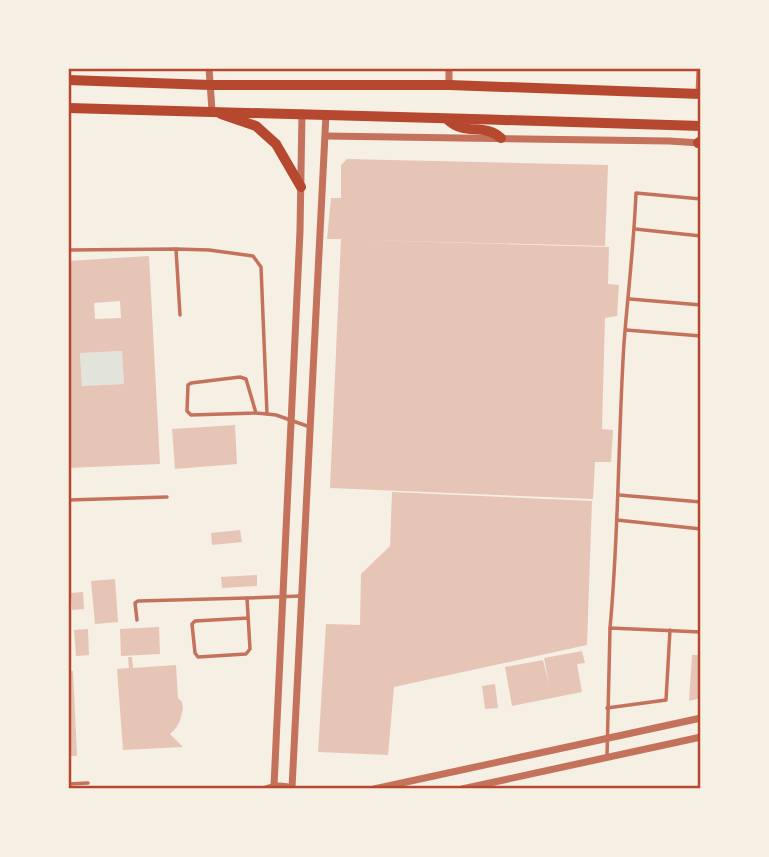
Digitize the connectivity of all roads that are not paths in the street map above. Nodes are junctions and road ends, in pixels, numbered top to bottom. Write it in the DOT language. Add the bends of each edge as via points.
graph roads {
  1 [pos="209,68"];
  2 [pos="449,68"];
  3 [pos="700,68"];
  4 [pos="68,80"];
  5 [pos="210,85"];
  6 [pos="449,85"];
  7 [pos="700,94"];
  8 [pos="68,108"];
  9 [pos="212,111"];
  10 [pos="302,113"];
  11 [pos="326,114"];
  12 [pos="447,119"];
  13 [pos="701,126"];
  14 [pos="326,136"];
  15 [pos="501,138"];
  16 [pos="700,145"];
  17 [pos="301,187"];
  18 [pos="701,199"];
  19 [pos="635,229"];
  20 [pos="701,236"];
  21 [pos="176,249"];
  22 [pos="68,250"];
  23 [pos="629,299"];
  24 [pos="701,305"];
  25 [pos="180,315"];
  26 [pos="626,330"];
  27 [pos="701,336"];
  28 [pos="256,413"];
  29 [pos="267,414"];
  30 [pos="291,421"];
  31 [pos="312,427"];
  32 [pos="618,495"];
  33 [pos="167,496"];
  34 [pos="68,500"];
  35 [pos="701,502"];
  36 [pos="617,520"];
  37 [pos="701,530"];
  38 [pos="303,596"];
  39 [pos="282,597"];
  40 [pos="247,598"];
  41 [pos="248,618"];
  42 [pos="136,620"];
  43 [pos="610,628"];
  44 [pos="670,630"];
  45 [pos="701,632"];
  46 [pos="607,708"];
  47 [pos="701,718"];
  48 [pos="701,737"];
  49 [pos="607,739"];
  50 [pos="607,759"];
  51 [pos="88,783"];
  52 [pos="68,784"];
  53 [pos="270,787"];
  54 [pos="293,788"];
  55 [pos="373,789"];
  56 [pos="462,789"];
  1 -- 5 [label="street"];
  2 -- 6 [label="street"];
  3 -- 7 [label="street"];
  4 -- 5 [label="main road"];
  5 -- 6 [label="main road"];
  5 -- 9 [label="street"];
  6 -- 7 [label="main road"];
  8 -- 9 [label="main road"];
  9 -- 10 [label="main road"];
  9 -- 17 [label="main road" via="256,126 276,144"];
  10 -- 11 [label="main road"];
  10 -- 17 [label="street"];
  11 -- 12 [label="main road"];
  11 -- 14 [label="street"];
  12 -- 13 [label="main road"];
  12 -- 15 [label="main road" via="458,128 489,130"];
  14 -- 15 [label="street"];
  14 -- 31 [label="street"];
  15 -- 16 [label="street"];
  17 -- 30 [label="street"];
  18 -- 19 [label="lane" via="636,193"];
  19 -- 20 [label="lane"];
  19 -- 23 [label="lane"];
  21 -- 22 [label="lane"];
  21 -- 25 [label="lane"];
  21 -- 29 [label="lane" via="253,256 261,267"];
  23 -- 24 [label="lane"];
  23 -- 26 [label="lane"];
  26 -- 27 [label="lane"];
  26 -- 32 [label="lane"];
  28 -- 28 [label="lane" via="191,415 187,411 188,385 246,379"];
  28 -- 29 [label="lane"];
  29 -- 30 [label="lane"];
  30 -- 31 [label="lane"];
  30 -- 39 [label="street"];
  31 -- 38 [label="street"];
  32 -- 35 [label="lane"];
  32 -- 36 [label="lane"];
  33 -- 34 [label="lane"];
  36 -- 37 [label="lane"];
  36 -- 43 [label="lane"];
  38 -- 39 [label="lane"];
  38 -- 54 [label="street"];
  39 -- 40 [label="lane"];
  39 -- 53 [label="street"];
  40 -- 41 [label="lane"];
  40 -- 42 [label="lane" via="138,601"];
  41 -- 41 [label="lane" via="195,621 195,653 198,657 246,654 250,649"];
  43 -- 44 [label="lane"];
  43 -- 46 [label="lane"];
  44 -- 45 [label="lane"];
  44 -- 46 [label="lane" via="666,700"];
  46 -- 49 [label="lane"];
  47 -- 49 [label="street"];
  48 -- 50 [label="street"];
  49 -- 50 [label="lane"];
  49 -- 55 [label="street"];
  50 -- 56 [label="street"];
  51 -- 52 [label="lane"];
  53 -- 54 [label="street"];
}
